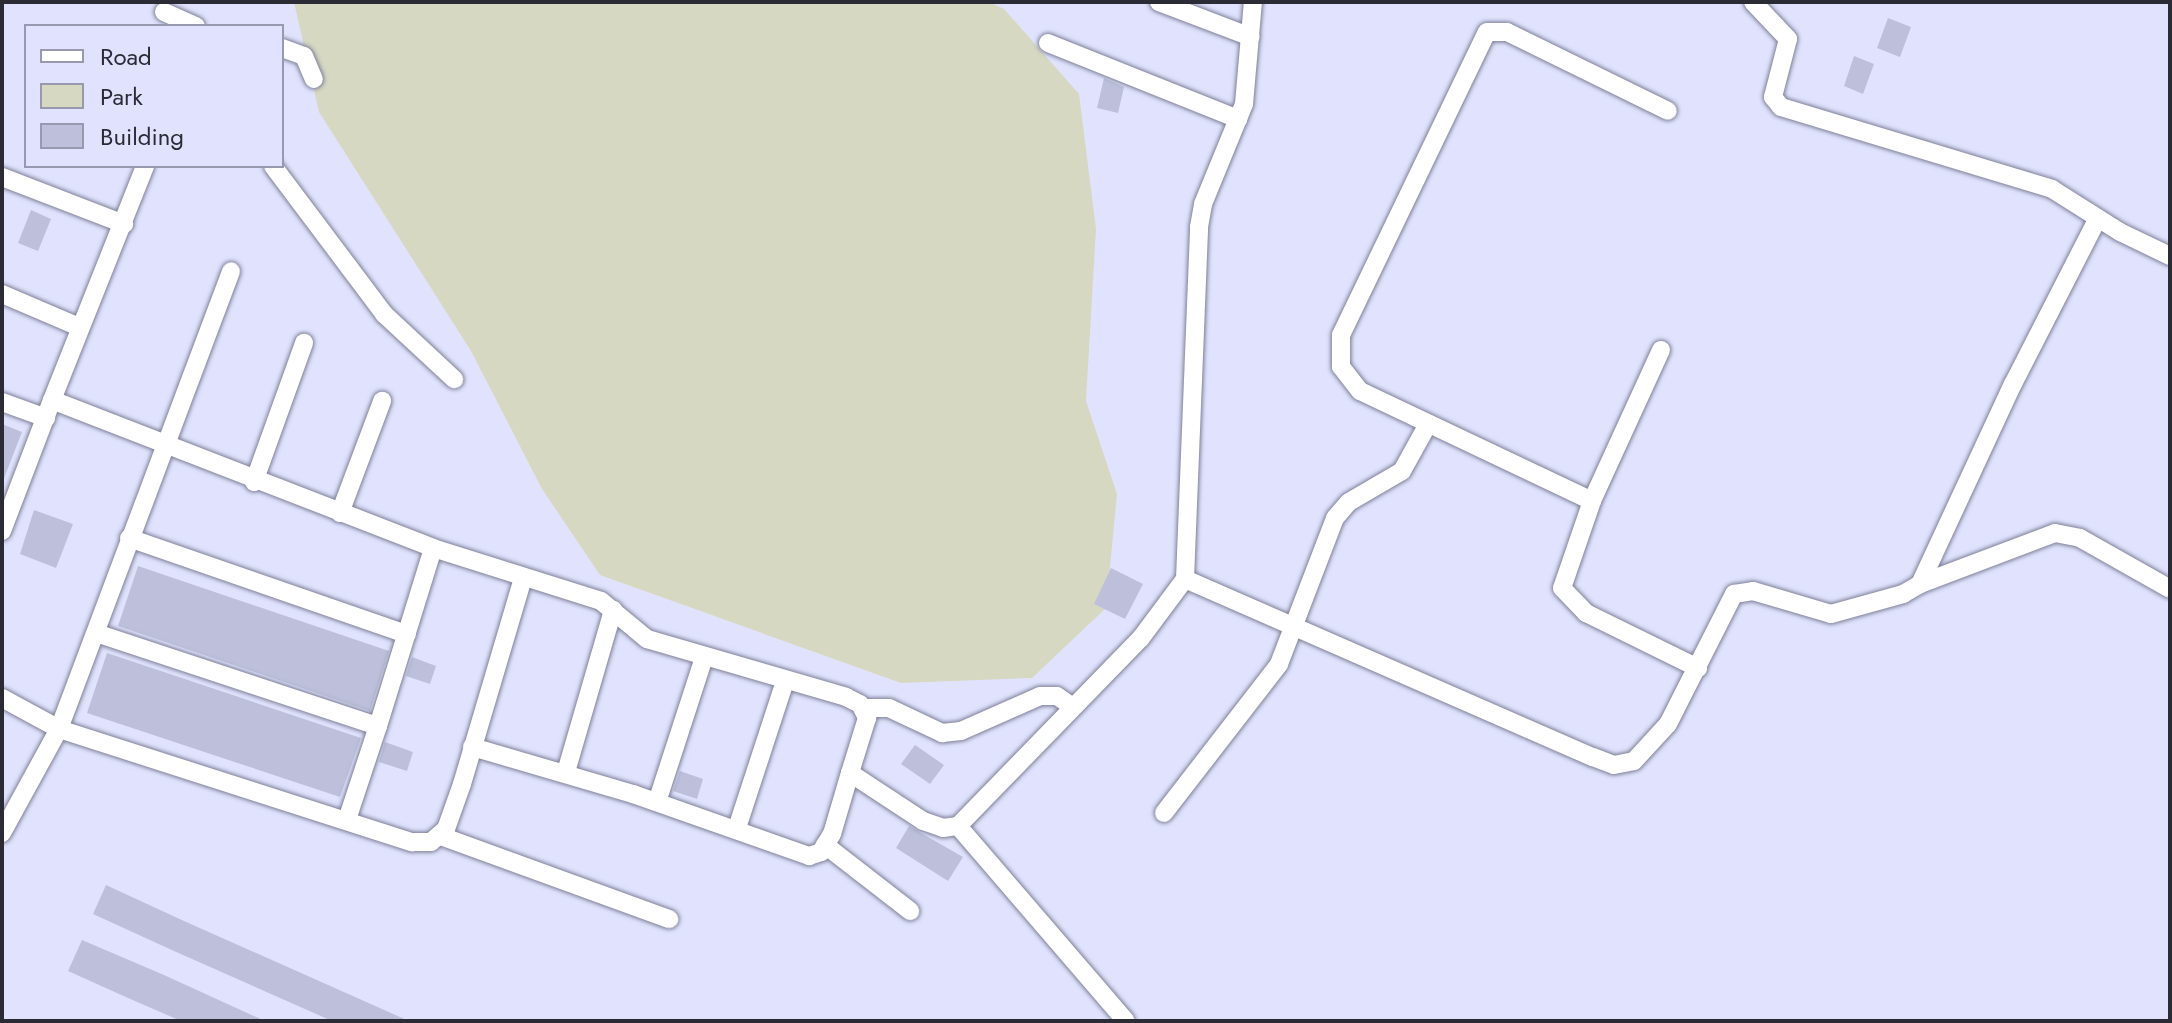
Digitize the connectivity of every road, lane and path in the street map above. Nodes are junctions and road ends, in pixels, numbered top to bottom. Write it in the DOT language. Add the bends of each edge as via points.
graph roads {
  1 [pos="1159,2"];
  2 [pos="1253,2"];
  3 [pos="1753,2"];
  4 [pos="164,13"];
  5 [pos="191,24"];
  6 [pos="1251,37"];
  7 [pos="1048,43"];
  8 [pos="284,49"];
  9 [pos="314,79"];
  10 [pos="1668,111"];
  11 [pos="1238,119"];
  12 [pos="144,168"];
  13 [pos="274,168"];
  14 [pos="2,177"];
  15 [pos="2098,218"];
  16 [pos="124,224"];
  17 [pos="2170,256"];
  18 [pos="231,271"];
  19 [pos="2,294"];
  20 [pos="79,327"];
  21 [pos="304,343"];
  22 [pos="1661,350"];
  23 [pos="454,379"];
  24 [pos="382,401"];
  25 [pos="2,402"];
  26 [pos="49,409"];
  27 [pos="1428,424"];
  28 [pos="163,444"];
  29 [pos="254,482"];
  30 [pos="1592,501"];
  31 [pos="340,513"];
  32 [pos="2,531"];
  33 [pos="129,538"];
  34 [pos="433,548"];
  35 [pos="523,578"];
  36 [pos="1185,579"];
  37 [pos="1920,584"];
  38 [pos="2170,589"];
  39 [pos="613,610"];
  40 [pos="1295,627"];
  41 [pos="96,633"];
  42 [pos="407,634"];
  43 [pos="704,657"];
  44 [pos="1698,668"];
  45 [pos="785,681"];
  46 [pos="2,698"];
  47 [pos="1073,707"];
  48 [pos="864,708"];
  49 [pos="378,726"];
  50 [pos="59,729"];
  51 [pos="472,747"];
  52 [pos="566,772"];
  53 [pos="850,773"];
  54 [pos="657,802"];
  55 [pos="1164,813"];
  56 [pos="347,820"];
  57 [pos="958,826"];
  58 [pos="737,828"];
  59 [pos="2,833"];
  60 [pos="441,836"];
  61 [pos="825,845"];
  62 [pos="910,911"];
  63 [pos="669,919"];
  64 [pos="1126,1021"];
  1 -- 6 [label="street"];
  2 -- 6 [label="street"];
  3 -- 15 [label="street" via="1788,39 1773,97 1781,107 2052,189"];
  4 -- 5 [label="street"];
  6 -- 11 [label="street"];
  7 -- 11 [label="street"];
  8 -- 9 [label="street" via="304,56"];
  10 -- 27 [label="street" via="1507,32 1487,32 1481,38 1341,335 1341,367 1348,381"];
  11 -- 36 [label="street" via="1199,227"];
  12 -- 16 [label="street"];
  13 -- 23 [label="street" via="384,314"];
  14 -- 16 [label="street"];
  15 -- 17 [label="street"];
  15 -- 37 [label="street"];
  16 -- 20 [label="street"];
  18 -- 28 [label="street"];
  19 -- 20 [label="street"];
  20 -- 26 [label="street"];
  21 -- 29 [label="street"];
  22 -- 30 [label="street"];
  24 -- 31 [label="street"];
  25 -- 26 [label="street"];
  26 -- 28 [label="street"];
  26 -- 32 [label="street"];
  27 -- 30 [label="street"];
  27 -- 40 [label="street" via="1402,471 1349,502 1335,518"];
  28 -- 29 [label="street"];
  28 -- 33 [label="street"];
  29 -- 31 [label="street"];
  30 -- 44 [label="street" via="1563,578 1565,597 1586,613"];
  31 -- 34 [label="street"];
  33 -- 41 [label="street"];
  33 -- 42 [label="street"];
  34 -- 35 [label="street"];
  34 -- 42 [label="street"];
  35 -- 39 [label="street"];
  35 -- 51 [label="street"];
  36 -- 40 [label="street"];
  36 -- 47 [label="street" via="1141,638"];
  37 -- 38 [label="street" via="2055,533 2080,538"];
  37 -- 44 [label="street" via="1903,594 1831,614 1741,591 1728,602"];
  39 -- 43 [label="street" via="637,636"];
  39 -- 52 [label="street"];
  40 -- 44 [label="street" via="1614,765 1634,761 1653,744"];
  40 -- 55 [label="street" via="1279,664"];
  41 -- 49 [label="street"];
  41 -- 50 [label="street"];
  42 -- 49 [label="street"];
  43 -- 45 [label="street"];
  43 -- 54 [label="street"];
  45 -- 48 [label="street" via="846,697"];
  45 -- 58 [label="street"];
  46 -- 50 [label="street"];
  47 -- 48 [label="street" via="1057,696 1040,696 961,731 942,733 889,708"];
  47 -- 57 [label="street"];
  48 -- 53 [label="street" via="866,723"];
  49 -- 56 [label="street"];
  50 -- 56 [label="street"];
  50 -- 59 [label="street"];
  51 -- 52 [label="street"];
  51 -- 60 [label="street"];
  52 -- 54 [label="street"];
  53 -- 57 [label="street" via="923,821 943,828"];
  53 -- 61 [label="street"];
  54 -- 58 [label="street"];
  56 -- 60 [label="street" via="412,842"];
  57 -- 64 [label="street"];
  58 -- 61 [label="street" via="801,855 815,855"];
  60 -- 63 [label="street"];
  61 -- 62 [label="street"];
}
